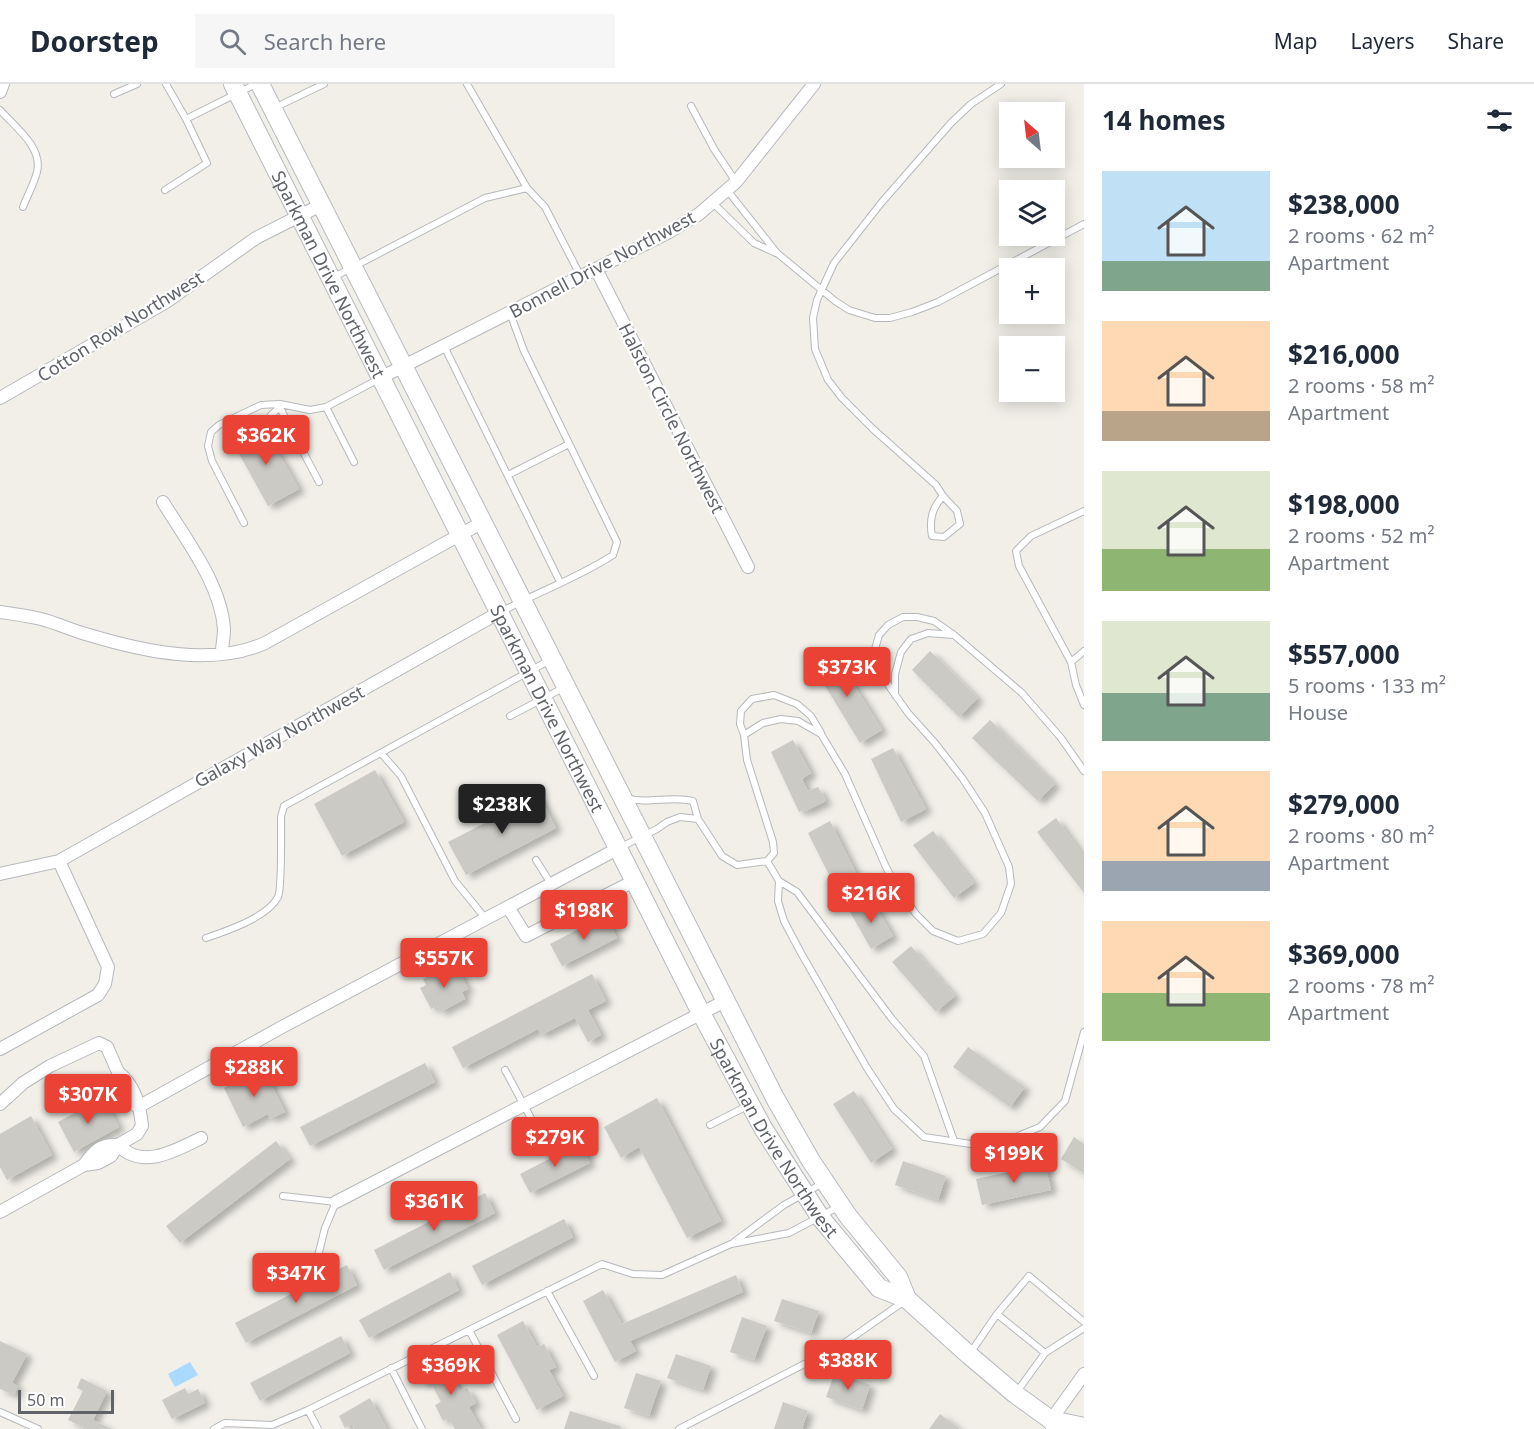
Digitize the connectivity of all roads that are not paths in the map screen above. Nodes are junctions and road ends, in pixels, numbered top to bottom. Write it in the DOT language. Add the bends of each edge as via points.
graph roads {
  1 [pos="3,84"];
  2 [pos="137,84"];
  3 [pos="166,84"];
  4 [pos="258,84"];
  5 [pos="324,84"];
  6 [pos="467,84"];
  7 [pos="814,84"];
  8 [pos="1000,84"];
  9 [pos="236,88"];
  10 [pos="0,92"];
  11 [pos="114,94"];
  12 [pos="691,106"];
  13 [pos="273,109"];
  14 [pos="0,110"];
  15 [pos="186,119"];
  16 [pos="732,186"];
  17 [pos="527,188"];
  18 [pos="165,190"];
  19 [pos="713,203"];
  20 [pos="321,205"];
  21 [pos="23,207"];
  22 [pos="300,216"];
  23 [pos="1084,224"];
  24 [pos="777,253"];
  25 [pos="353,267"];
  26 [pos="596,269"];
  27 [pos="580,277"];
  28 [pos="332,278"];
  29 [pos="821,290"];
  30 [pos="510,313"];
  31 [pos="444,346"];
  32 [pos="404,366"];
  33 [pos="382,377"];
  34 [pos="0,398"];
  35 [pos="279,406"];
  36 [pos="326,407"];
  37 [pos="268,426"];
  38 [pos="276,440"];
  39 [pos="298,442"];
  40 [pos="569,444"];
  41 [pos="354,462"];
  42 [pos="508,475"];
  43 [pos="320,482"];
  44 [pos="943,496"];
  45 [pos="163,502"];
  46 [pos="1084,511"];
  47 [pos="483,522"];
  48 [pos="244,523"];
  49 [pos="461,534"];
  50 [pos="748,567"];
  51 [pos="560,582"];
  52 [pos="522,600"];
  53 [pos="0,612"];
  54 [pos="500,612"];
  55 [pos="954,636"];
  56 [pos="1084,651"];
  57 [pos="222,653"];
  58 [pos="552,659"];
  59 [pos="1071,662"];
  60 [pos="530,671"];
  61 [pos="566,686"];
  62 [pos="896,695"];
  63 [pos="544,698"];
  64 [pos="1084,705"];
  65 [pos="510,716"];
  66 [pos="821,734"];
  67 [pos="744,735"];
  68 [pos="381,753"];
  69 [pos="1084,771"];
  70 [pos="622,797"];
  71 [pos="698,819"];
  72 [pos="641,836"];
  73 [pos="619,848"];
  74 [pos="536,860"];
  75 [pos="59,861"];
  76 [pos="767,861"];
  77 [pos="0,873"];
  78 [pos="636,880"];
  79 [pos="779,881"];
  80 [pos="552,884"];
  81 [pos="508,908"];
  82 [pos="486,919"];
  83 [pos="206,938"];
  84 [pos="725,1001"];
  85 [pos="701,1013"];
  86 [pos="1084,1032"];
  87 [pos="0,1049"];
  88 [pos="505,1070"];
  89 [pos="0,1104"];
  90 [pos="750,1104"];
  91 [pos="524,1106"];
  92 [pos="138,1107"];
  93 [pos="710,1125"];
  94 [pos="540,1135"];
  95 [pos="201,1138"];
  96 [pos="954,1141"];
  97 [pos="118,1145"];
  98 [pos="825,1182"];
  99 [pos="806,1193"];
  100 [pos="283,1196"];
  101 [pos="336,1202"];
  102 [pos="841,1205"];
  103 [pos="0,1212"];
  104 [pos="820,1217"];
  105 [pos="731,1244"];
  106 [pos="318,1256"];
  107 [pos="547,1291"];
  108 [pos="907,1299"];
  109 [pos="997,1314"];
  110 [pos="1084,1322"];
  111 [pos="1084,1328"];
  112 [pos="469,1330"];
  113 [pos="1045,1353"];
  114 [pos="969,1355"];
  115 [pos="391,1368"];
  116 [pos="1084,1374"];
  117 [pos="594,1376"];
  118 [pos="1015,1394"];
  119 [pos="308,1410"];
  120 [pos="0,1412"];
  121 [pos="516,1419"];
  122 [pos="246,1426"];
  123 [pos="1051,1426"];
  124 [pos="1084,1427"];
  125 [pos="38,1429"];
  126 [pos="214,1429"];
  127 [pos="318,1429"];
  128 [pos="422,1429"];
  129 [pos="679,1429"];
  1 -- 10 [label="street"];
  2 -- 11 [label="lane"];
  3 -- 15 [label="lane"];
  4 -- 9 [label="lane"];
  4 -- 13 [label="main road, Sparkman Drive Northwest"];
  5 -- 13 [label="lane"];
  6 -- 17 [label="lane"];
  7 -- 16 [label="street, Bonnell Drive Northwest"];
  8 -- 29 [label="lane" via="951,123 897,184 834,263"];
  9 -- 15 [label="lane"];
  9 -- 22 [label="main road, Sparkman Drive Northwest"];
  12 -- 16 [label="lane"];
  13 -- 20 [label="main road, Sparkman Drive Northwest"];
  14 -- 21 [label="lane" via="34,147 38,159"];
  15 -- 18 [label="lane" via="207,163"];
  16 -- 19 [label="street, Bonnell Drive Northwest"];
  16 -- 24 [label="lane"];
  17 -- 25 [label="lane" via="485,198"];
  17 -- 27 [label="lane" via="545,207"];
  19 -- 24 [label="lane" via="754,243"];
  19 -- 26 [label="street, Bonnell Drive Northwest" via="669,232"];
  20 -- 22 [label="street, Cotton Row Northwest"];
  20 -- 25 [label="main road, Sparkman Drive Northwest"];
  22 -- 28 [label="main road, Sparkman Drive Northwest"];
  22 -- 34 [label="street, Cotton Row Northwest" via="238,249 166,302"];
  23 -- 29 [label="lane" via="938,302 890,318 849,310"];
  24 -- 29 [label="lane"];
  25 -- 28 [label="lane"];
  25 -- 32 [label="main road, Sparkman Drive Northwest"];
  26 -- 27 [label="street, Bonnell Drive Northwest"];
  26 -- 50 [label="street, Halston Circle Northwest"];
  27 -- 30 [label="street, Bonnell Drive Northwest"];
  28 -- 33 [label="main road, Sparkman Drive Northwest"];
  29 -- 44 [label="lane" via="812,332 828,380"];
  30 -- 31 [label="street, Bonnell Drive Northwest"];
  30 -- 40 [label="lane"];
  31 -- 32 [label="street, Bonnell Drive Northwest"];
  31 -- 42 [label="lane"];
  32 -- 33 [label="street, Bonnell Drive Northwest"];
  32 -- 47 [label="main road, Sparkman Drive Northwest"];
  33 -- 36 [label="lane"];
  33 -- 49 [label="main road, Sparkman Drive Northwest"];
  35 -- 36 [label="lane" via="310,410"];
  35 -- 37 [label="lane"];
  35 -- 39 [label="lane"];
  35 -- 48 [label="lane" via="261,405 245,411 211,432 208,446 212,461"];
  36 -- 41 [label="lane"];
  38 -- 39 [label="lane"];
  39 -- 43 [label="lane"];
  40 -- 42 [label="lane"];
  40 -- 51 [label="lane" via="617,542 613,555"];
  42 -- 51 [label="lane"];
  44 -- 44 [label="lane" via="935,505 930,522 932,536 944,537 960,524 957,511"];
  45 -- 57 [label="street" via="213,586 224,630"];
  46 -- 59 [label="lane" via="1031,536 1016,551 1019,566"];
  47 -- 49 [label="street"];
  47 -- 52 [label="main road, Sparkman Drive Northwest"];
  49 -- 54 [label="main road, Sparkman Drive Northwest"];
  49 -- 57 [label="street" via="265,643"];
  51 -- 52 [label="lane"];
  52 -- 54 [label="lane"];
  52 -- 58 [label="main road, Sparkman Drive Northwest"];
  53 -- 57 [label="street" via="41,619 144,650"];
  54 -- 60 [label="main road, Sparkman Drive Northwest"];
  54 -- 75 [label="street, Galaxy Way Northwest"];
  55 -- 62 [label="lane" via="928,633 910,639 901,652 895,674"];
  55 -- 62 [label="lane" via="934,621 917,617 903,617 888,625 879,635 875,649 880,669"];
  55 -- 69 [label="lane" via="1022,693"];
  56 -- 59 [label="lane"];
  58 -- 60 [label="lane"];
  58 -- 61 [label="main road, Sparkman Drive Northwest"];
  59 -- 64 [label="lane"];
  60 -- 63 [label="main road, Sparkman Drive Northwest"];
  60 -- 68 [label="lane"];
  61 -- 63 [label="lane"];
  61 -- 70 [label="main road, Sparkman Drive Northwest"];
  62 -- 66 [label="lane" via="969,787 1010,867 1011,884 1001,913 983,934 958,941 933,931 916,914 890,875 845,774"];
  63 -- 65 [label="lane"];
  63 -- 73 [label="main road, Sparkman Drive Northwest"];
  66 -- 67 [label="lane" via="798,721 781,719 763,723"];
  66 -- 67 [label="lane" via="811,716 796,704 774,695 752,699 741,711"];
  67 -- 76 [label="lane" via="747,760 773,842 774,853"];
  68 -- 82 [label="lane" via="401,776 455,881"];
  68 -- 83 [label="lane" via="284,806 279,895 270,907 236,928"];
  70 -- 71 [label="lane" via="639,802 680,798 693,801"];
  70 -- 72 [label="main road, Sparkman Drive Northwest"];
  71 -- 72 [label="lane" via="680,817"];
  71 -- 76 [label="lane" via="722,856 737,865"];
  72 -- 73 [label="lane"];
  72 -- 84 [label="main road, Sparkman Drive Northwest"];
  73 -- 78 [label="main road, Sparkman Drive Northwest"];
  73 -- 80 [label="street"];
  74 -- 80 [label="lane"];
  75 -- 77 [label="street, Galaxy Way Northwest"];
  75 -- 87 [label="street" via="108,967 105,984 98,995"];
  76 -- 79 [label="lane"];
  78 -- 81 [label="street" via="526,936"];
  78 -- 85 [label="main road, Sparkman Drive Northwest"];
  79 -- 96 [label="lane" via="797,892 924,1056"];
  79 -- 96 [label="lane" via="778,901 784,921 894,1109 924,1137"];
  80 -- 81 [label="street"];
  81 -- 82 [label="street"];
  82 -- 92 [label="street"];
  84 -- 85 [label="street"];
  84 -- 98 [label="main road, Sparkman Drive Northwest" via="775,1098"];
  85 -- 90 [label="main road, Sparkman Drive Northwest"];
  85 -- 91 [label="street"];
  86 -- 96 [label="lane" via="1065,1101 1040,1127 991,1147"];
  88 -- 91 [label="lane"];
  89 -- 92 [label="street" via="23,1083 99,1043 106,1047 123,1093"];
  90 -- 93 [label="lane"];
  90 -- 99 [label="main road, Sparkman Drive Northwest"];
  91 -- 94 [label="lane"];
  91 -- 101 [label="street"];
  92 -- 97 [label="street" via="142,1126 137,1134"];
  95 -- 97 [label="street" via="164,1156 138,1157 126,1154"];
  97 -- 103 [label="street" via="111,1156 84,1165"];
  98 -- 99 [label="lane"];
  98 -- 102 [label="main road, Sparkman Drive Northwest"];
  99 -- 104 [label="main road, Sparkman Drive Northwest"];
  99 -- 105 [label="lane"];
  100 -- 101 [label="lane"];
  101 -- 106 [label="lane"];
  102 -- 104 [label="lane"];
  102 -- 108 [label="main road, Sparkman Drive Northwest" via="898,1277"];
  104 -- 105 [label="lane" via="789,1233"];
  104 -- 108 [label="main road, Sparkman Drive Northwest" via="879,1288"];
  105 -- 107 [label="lane" via="662,1275 633,1274 602,1264"];
  107 -- 112 [label="lane"];
  107 -- 117 [label="lane"];
  108 -- 114 [label="main road, Sparkman Drive Northwest"];
  108 -- 129 [label="lane" via="843,1344"];
  109 -- 110 [label="lane" via="1029,1276"];
  109 -- 113 [label="lane"];
  109 -- 114 [label="lane"];
  111 -- 113 [label="lane"];
  112 -- 115 [label="lane"];
  112 -- 121 [label="lane"];
  113 -- 118 [label="lane"];
  114 -- 118 [label="main road, Sparkman Drive Northwest"];
  115 -- 119 [label="lane"];
  115 -- 128 [label="lane"];
  116 -- 123 [label="street"];
  118 -- 123 [label="main road, Sparkman Drive Northwest"];
  119 -- 122 [label="lane" via="272,1425"];
  119 -- 127 [label="lane"];
  120 -- 125 [label="lane"];
  122 -- 126 [label="lane" via="225,1423"];
  123 -- 124 [label="main road, Sparkman Drive Northwest"];
}
